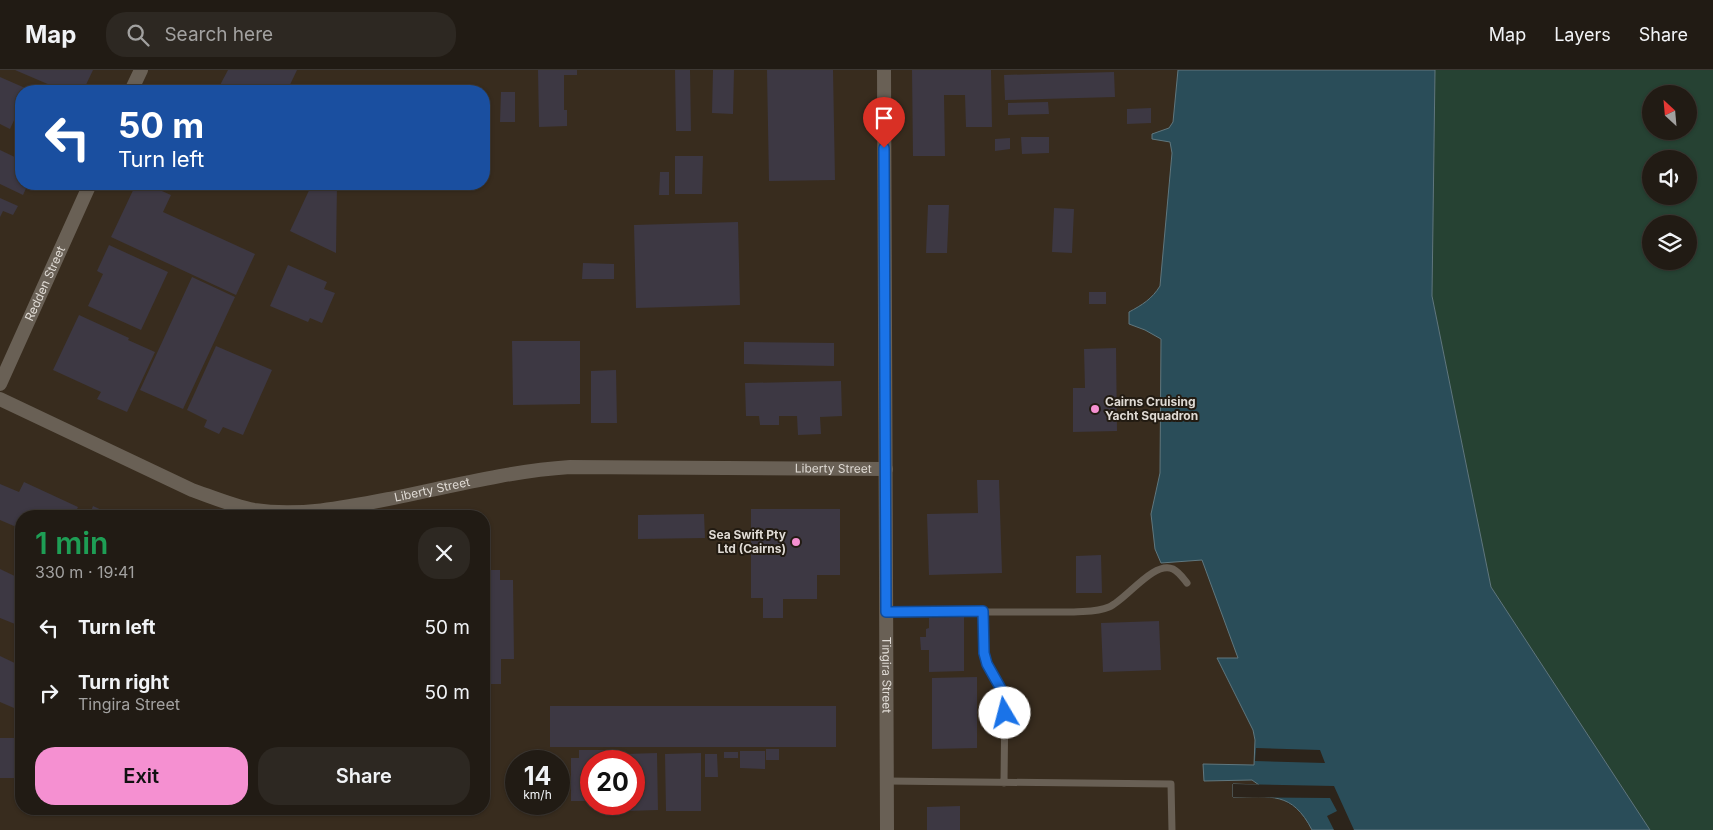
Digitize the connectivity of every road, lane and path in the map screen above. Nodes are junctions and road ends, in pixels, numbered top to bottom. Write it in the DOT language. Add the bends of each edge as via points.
graph roads {
  1 [pos="141,70"];
  2 [pos="884,70"];
  3 [pos="135,85"];
  4 [pos="87,190"];
  5 [pos="0,384"];
  6 [pos="0,399"];
  7 [pos="886,469"];
  8 [pos="253,510"];
  9 [pos="321,510"];
  10 [pos="1187,583"];
  11 [pos="983,611"];
  12 [pos="886,612"];
  13 [pos="887,781"];
  14 [pos="1004,782"];
  15 [pos="887,830"];
  16 [pos="1172,830"];
  1 -- 3 [label="street"];
  2 -- 7 [label="street, Tingira Street"];
  4 -- 5 [label="street, Redden Street"];
  6 -- 8 [label="street, Liberty Street" via="192,490"];
  7 -- 9 [label="street, Liberty Street" via="538,469"];
  7 -- 12 [label="street, Tingira Street"];
  10 -- 11 [label="lane" via="1176,570 1161,568 1115,604 1099,610"];
  11 -- 12 [label="lane"];
  11 -- 14 [label="lane" via="984,653 1005,696"];
  12 -- 13 [label="street, Tingira Street"];
  13 -- 14 [label="lane"];
  13 -- 15 [label="street, Tingira Street"];
  14 -- 16 [label="lane" via="1171,784"];
}
